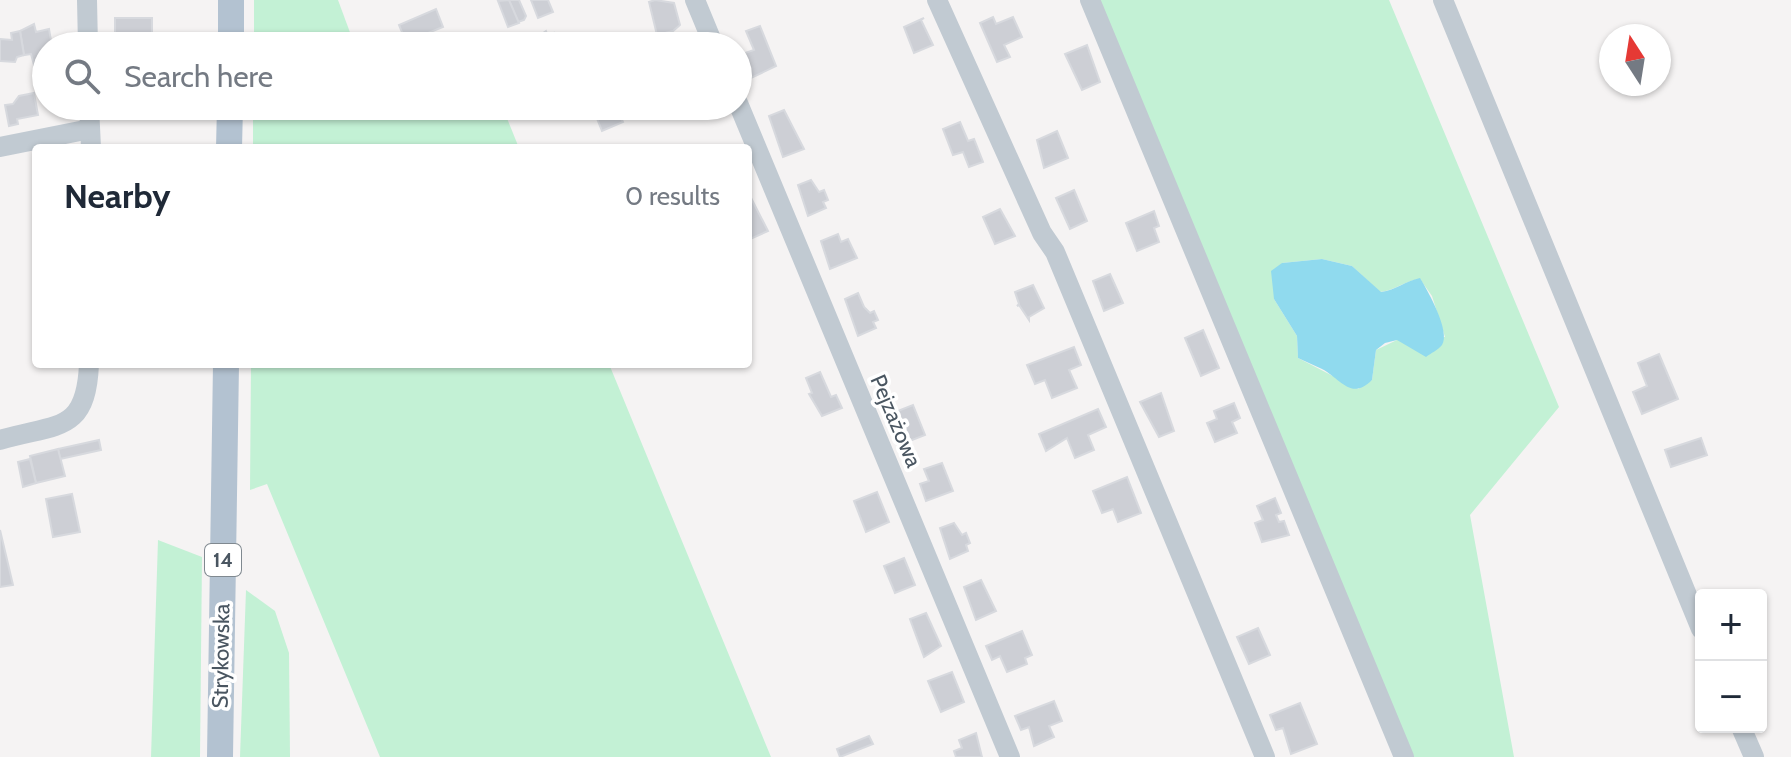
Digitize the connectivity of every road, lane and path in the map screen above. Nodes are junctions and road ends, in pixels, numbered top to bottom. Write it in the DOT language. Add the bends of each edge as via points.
graph roads {
  1 [pos="87,0"];
  2 [pos="231,0"];
  3 [pos="695,0"];
  4 [pos="937,0"];
  5 [pos="1090,0"];
  6 [pos="1443,0"];
  7 [pos="88,32"];
  8 [pos="231,32"];
  9 [pos="708,32"];
  10 [pos="230,120"];
  11 [pos="745,120"];
  12 [pos="90,138"];
  13 [pos="229,144"];
  14 [pos="0,147"];
  15 [pos="89,368"];
  16 [pos="226,368"];
  17 [pos="0,440"];
  18 [pos="1695,614"];
  19 [pos="1744,733"];
  20 [pos="220,757"];
  21 [pos="1010,757"];
  22 [pos="1265,757"];
  23 [pos="1404,757"];
  24 [pos="1754,757"];
  1 -- 7 [label="street"];
  2 -- 8 [label="main road"];
  3 -- 9 [label="street"];
  4 -- 22 [label="street" via="1055,252"];
  5 -- 23 [label="street"];
  6 -- 18 [label="street"];
  10 -- 13 [label="main road"];
  11 -- 21 [label="street, Pejzażowa"];
  12 -- 14 [label="street"];
  15 -- 17 [label="street" via="78,414"];
  16 -- 20 [label="main road, Strykowska / 14"];
  19 -- 24 [label="street"];
}
